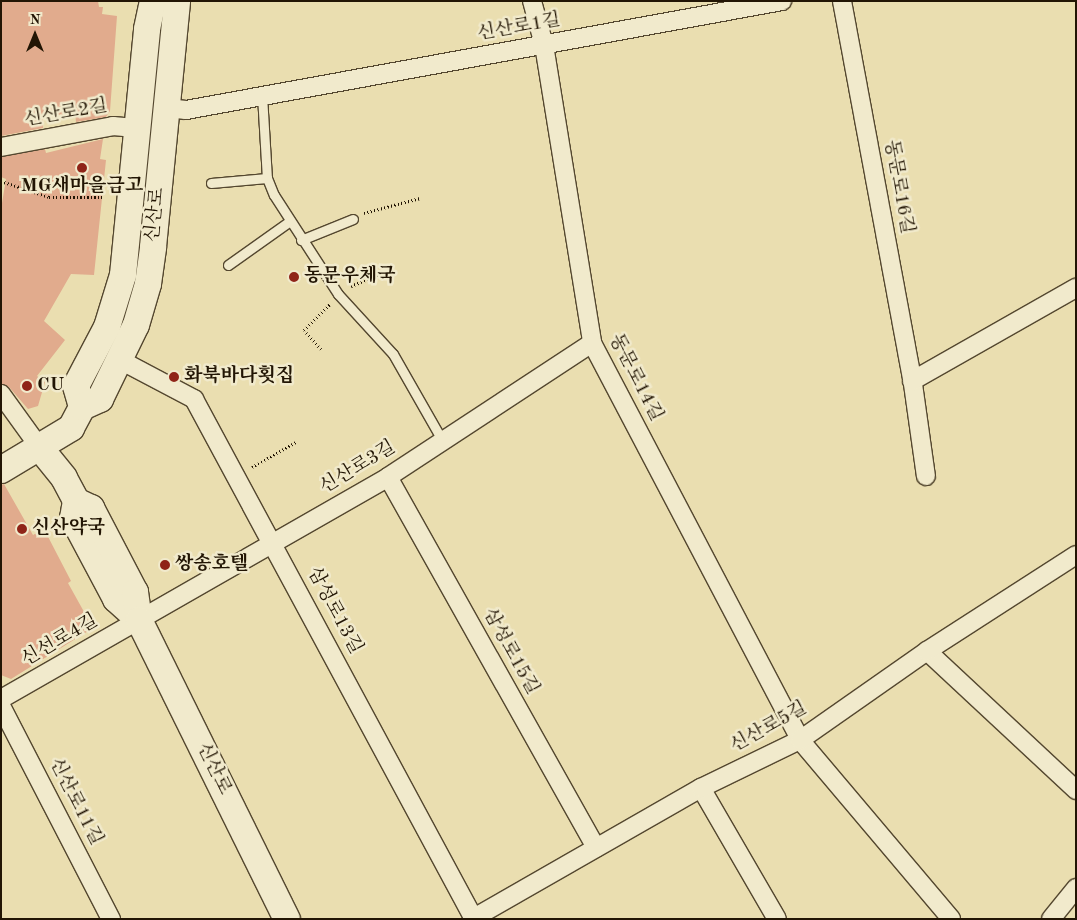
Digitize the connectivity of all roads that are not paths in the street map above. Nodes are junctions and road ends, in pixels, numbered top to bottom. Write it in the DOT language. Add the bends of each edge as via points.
graph roads {
  1 [pos="140,1"];
  2 [pos="153,1"];
  3 [pos="177,1"];
  4 [pos="532,1"];
  5 [pos="782,1"];
  6 [pos="842,1"];
  7 [pos="147,29"];
  8 [pos="544,45"];
  9 [pos="262,95"];
  10 [pos="167,108"];
  11 [pos="138,128"];
  12 [pos="1,147"];
  13 [pos="267,178"];
  14 [pos="211,183"];
  15 [pos="353,219"];
  16 [pos="290,221"];
  17 [pos="301,240"];
  18 [pos="228,265"];
  19 [pos="1076,288"];
  20 [pos="592,343"];
  21 [pos="120,360"];
  22 [pos="912,381"];
  23 [pos="1,394"];
  24 [pos="82,407"];
  25 [pos="442,440"];
  26 [pos="40,448"];
  27 [pos="1,470"];
  28 [pos="926,476"];
  29 [pos="388,477"];
  30 [pos="272,542"];
  31 [pos="1076,555"];
  32 [pos="139,620"];
  33 [pos="927,651"];
  34 [pos="1,699"];
  35 [pos="1,706"];
  36 [pos="800,740"];
  37 [pos="701,788"];
  38 [pos="1076,790"];
  39 [pos="596,848"];
  40 [pos="1076,888"];
  41 [pos="473,918"];
  42 [pos="111,919"];
  43 [pos="287,919"];
  44 [pos="777,919"];
  45 [pos="951,919"];
  46 [pos="1051,919"];
  1 -- 7 [label="main road"];
  2 -- 7 [label="main road, 신산로"];
  3 -- 10 [label="main road, 신산로"];
  4 -- 8 [label="street, 동문로14길"];
  5 -- 8 [label="street, 신산로1길"];
  6 -- 22 [label="street, 동문로16길"];
  7 -- 11 [label="main road, 신산로"];
  8 -- 9 [label="street, 신산로1길"];
  8 -- 20 [label="street, 동문로14길"];
  9 -- 10 [label="street, 신산로1길" via="186,110"];
  9 -- 13 [label="lane"];
  10 -- 21 [label="main road, 신산로" via="148,284 136,325"];
  11 -- 12 [label="street, 신산로2길" via="112,126"];
  11 -- 24 [label="main road, 신산로" via="118,298 108,327 76,386"];
  13 -- 14 [label="lane"];
  13 -- 16 [label="lane"];
  15 -- 17 [label="lane"];
  16 -- 17 [label="lane"];
  16 -- 18 [label="lane"];
  17 -- 25 [label="lane" via="338,294 393,354"];
  19 -- 22 [label="street"];
  20 -- 25 [label="street, 신산로3길"];
  20 -- 36 [label="street, 동문로14길"];
  21 -- 24 [label="main road, 신산로" via="100,399"];
  21 -- 30 [label="street, 삼성로13길" via="194,399"];
  22 -- 28 [label="street, 동문로16길"];
  23 -- 26 [label="street"];
  24 -- 26 [label="main road, 신산로" via="71,428"];
  25 -- 29 [label="street, 신산로3길"];
  26 -- 27 [label="main road"];
  26 -- 32 [label="main road, 신산로" via="64,478 76,501 73,518 116,599"];
  29 -- 30 [label="street, 신산로3길"];
  29 -- 39 [label="street, 삼성로15길"];
  30 -- 32 [label="street, 신산로3길"];
  30 -- 41 [label="street, 삼성로13길"];
  31 -- 33 [label="street, 신산로5길"];
  32 -- 34 [label="street, 신선로4길"];
  32 -- 43 [label="main road, 신산로"];
  33 -- 36 [label="street, 신산로5길"];
  33 -- 38 [label="street"];
  35 -- 42 [label="street, 신산로11길"];
  36 -- 37 [label="street, 신산로5길"];
  36 -- 45 [label="street, 동문로14길"];
  37 -- 39 [label="street, 신산로5길"];
  37 -- 44 [label="street"];
  39 -- 41 [label="street, 신산로5길"];
  40 -- 46 [label="street"];
}
